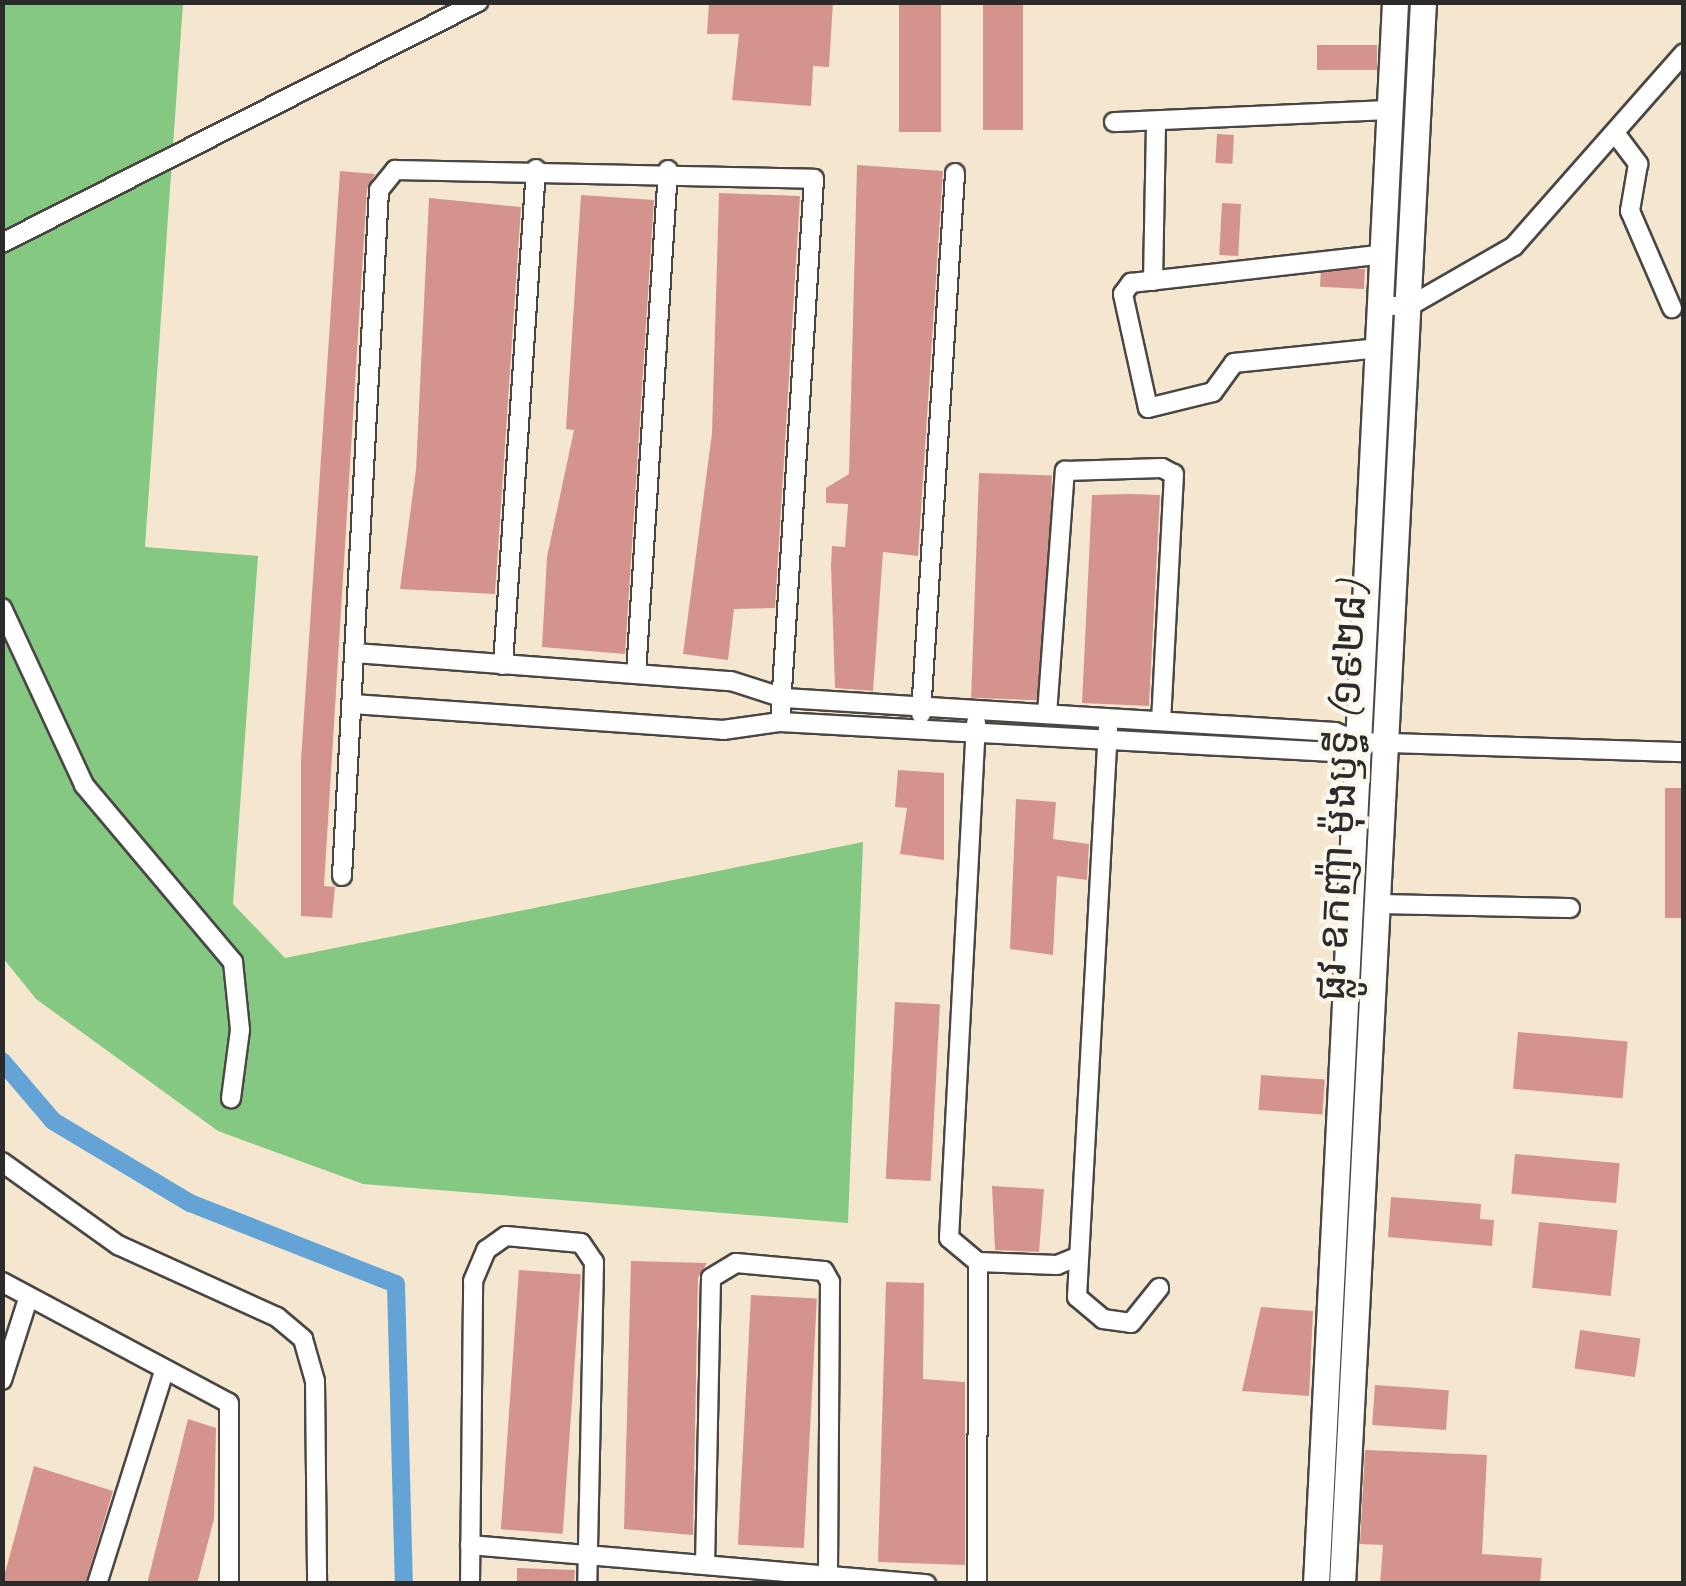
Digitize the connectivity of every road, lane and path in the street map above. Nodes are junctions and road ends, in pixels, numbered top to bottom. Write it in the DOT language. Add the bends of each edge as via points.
graph roads {
  1 [pos="478,2"];
  2 [pos="1396,2"];
  3 [pos="1424,2"];
  4 [pos="1684,53"];
  5 [pos="1391,110"];
  6 [pos="1114,122"];
  7 [pos="1156,122"];
  8 [pos="1615,133"];
  9 [pos="536,168"];
  10 [pos="668,170"];
  11 [pos="955,173"];
  12 [pos="2,243"];
  13 [pos="1384,254"];
  14 [pos="1153,281"];
  15 [pos="1381,306"];
  16 [pos="1408,308"];
  17 [pos="1672,308"];
  18 [pos="1379,348"];
  19 [pos="2,608"];
  20 [pos="355,653"];
  21 [pos="504,665"];
  22 [pos="636,674"];
  23 [pos="784,698"];
  24 [pos="353,704"];
  25 [pos="921,707"];
  26 [pos="978,710"];
  27 [pos="1047,714"];
  28 [pos="1108,718"];
  29 [pos="1161,721"];
  30 [pos="780,722"];
  31 [pos="920,730"];
  32 [pos="975,732"];
  33 [pos="1106,740"];
  34 [pos="1359,742"];
  35 [pos="1385,743"];
  36 [pos="1684,752"];
  37 [pos="342,876"];
  38 [pos="1377,904"];
  39 [pos="1570,908"];
  40 [pos="231,1098"];
  41 [pos="2,1162"];
  42 [pos="1074,1258"];
  43 [pos="978,1262"];
  44 [pos="2,1282"];
  45 [pos="1159,1288"];
  46 [pos="28,1298"];
  47 [pos="164,1371"];
  48 [pos="2,1380"];
  49 [pos="470,1545"];
  50 [pos="588,1554"];
  51 [pos="705,1564"];
  52 [pos="828,1575"];
  53 [pos="96,1584"];
  54 [pos="229,1584"];
  55 [pos="317,1584"];
  56 [pos="470,1584"];
  57 [pos="587,1584"];
  58 [pos="926,1584"];
  59 [pos="977,1584"];
  60 [pos="1316,1584"];
  61 [pos="1342,1584"];
  1 -- 12 [label="street"];
  2 -- 5 [label="main road, ផ្លូវ ឧកញ៉ា ម៉ុងឫទ្ធី (១៩២៨)"];
  3 -- 16 [label="main road, ផ្លូវ ឧកញ៉ា ម៉ុងឫទ្ធី (១៩២៨)"];
  4 -- 8 [label="street"];
  5 -- 7 [label="street"];
  5 -- 13 [label="main road, ផ្លូវ ឧកញ៉ា ម៉ុងឫទ្ធី (១៩២៨)"];
  6 -- 7 [label="street"];
  7 -- 14 [label="street"];
  8 -- 16 [label="street" via="1514,246"];
  8 -- 17 [label="street" via="1638,164 1630,211"];
  9 -- 10 [label="street"];
  9 -- 20 [label="street" via="395,170 380,183"];
  9 -- 21 [label="street"];
  10 -- 22 [label="street"];
  10 -- 23 [label="street" via="814,178"];
  11 -- 25 [label="street"];
  13 -- 14 [label="street"];
  13 -- 15 [label="main road, ផ្លូវ ឧកញ៉ា ម៉ុងឫទ្ធី (១៩២៨)"];
  14 -- 18 [label="street" via="1132,283 1123,294 1148,408 1213,392 1234,363"];
  15 -- 16 [label="street"];
  15 -- 18 [label="main road, ផ្លូវ ឧកញ៉ា ម៉ុងឫទ្ធី (១៩២៨)"];
  16 -- 35 [label="main road, ផ្លូវ ឧកញ៉ា ម៉ុងឫទ្ធី (១៩២៨)"];
  18 -- 34 [label="main road, ផ្លូវ ឧកញ៉ា ម៉ុងឫទ្ធី (១៩២៨)"];
  19 -- 40 [label="street" via="84,785 233,962 240,1030"];
  20 -- 21 [label="street"];
  20 -- 24 [label="street"];
  21 -- 22 [label="street"];
  22 -- 23 [label="street" via="731,681"];
  23 -- 25 [label="street"];
  23 -- 30 [label="street"];
  24 -- 30 [label="street" via="723,730"];
  24 -- 37 [label="street"];
  25 -- 26 [label="street"];
  25 -- 31 [label="street"];
  26 -- 27 [label="street"];
  26 -- 32 [label="street"];
  27 -- 28 [label="street"];
  27 -- 29 [label="street" via="1064,471 1162,468 1174,474"];
  28 -- 29 [label="street"];
  28 -- 33 [label="street"];
  29 -- 34 [label="street" via="1335,732"];
  30 -- 31 [label="street"];
  31 -- 32 [label="street"];
  32 -- 33 [label="street"];
  32 -- 43 [label="street" via="946,1224 955,1251"];
  33 -- 34 [label="street" via="1333,752"];
  33 -- 42 [label="street"];
  34 -- 35 [label="street"];
  34 -- 60 [label="main road, ផ្លូវ ឧកញ៉ា ម៉ុងឫទ្ធី (១៩២៨)"];
  35 -- 36 [label="street"];
  35 -- 38 [label="main road, ផ្លូវ ឧកញ៉ា ម៉ុងឫទ្ធី (១៩២៨)"];
  38 -- 39 [label="street"];
  38 -- 61 [label="main road, ផ្លូវ ឧកញ៉ា ម៉ុងឫទ្ធី (១៩២៨)"];
  41 -- 55 [label="street" via="118,1245 278,1318 303,1339 315,1381"];
  42 -- 43 [label="street"];
  42 -- 45 [label="street" via="1077,1297 1103,1319 1130,1324"];
  43 -- 59 [label="street"];
  44 -- 46 [label="street"];
  46 -- 47 [label="street"];
  46 -- 48 [label="street"];
  47 -- 53 [label="street"];
  47 -- 54 [label="street" via="229,1403"];
  49 -- 50 [label="street"];
  49 -- 50 [label="street" via="476,1270 494,1240 564,1240 581,1243 594,1262"];
  49 -- 56 [label="street"];
  50 -- 51 [label="street"];
  50 -- 57 [label="street"];
  51 -- 52 [label="street"];
  51 -- 52 [label="street" via="711,1278 736,1262 824,1271 830,1282"];
  52 -- 58 [label="street"];
}
